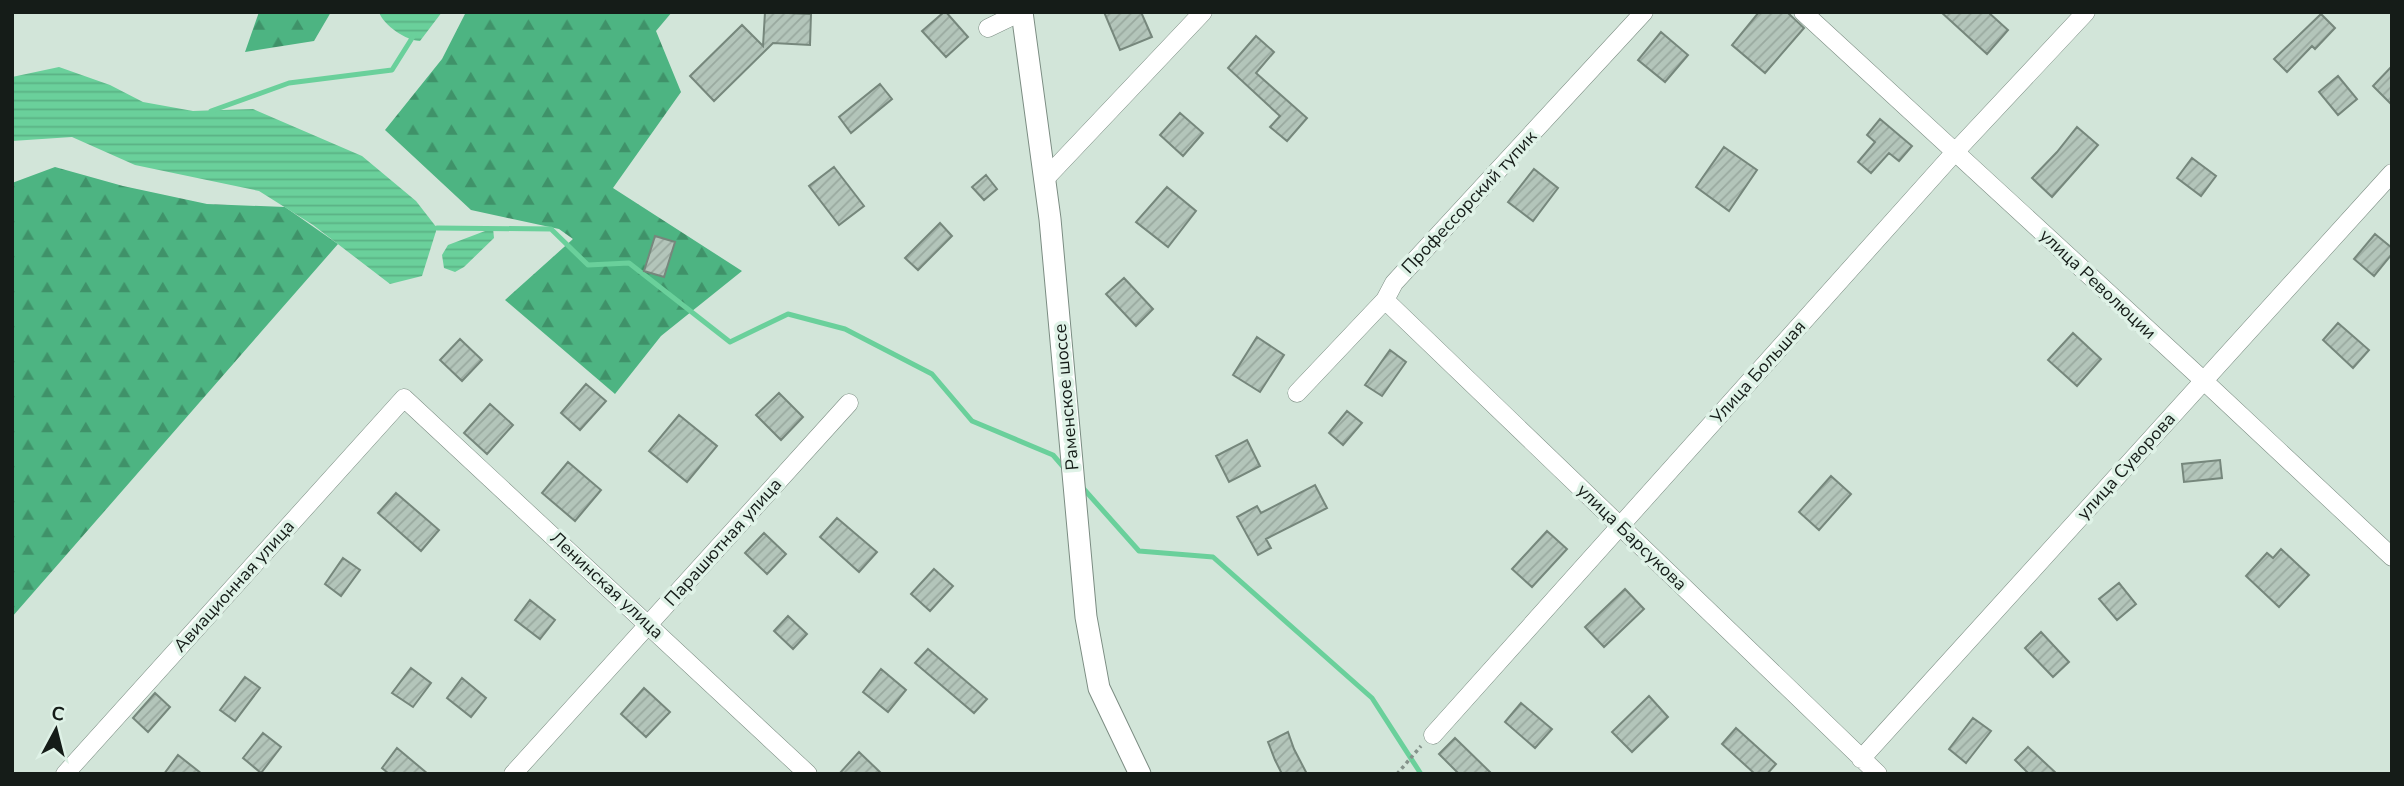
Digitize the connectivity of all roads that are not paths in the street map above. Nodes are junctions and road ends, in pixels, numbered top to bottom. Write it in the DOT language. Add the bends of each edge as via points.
graph roads {
  1 [pos="1022,12"];
  2 [pos="1203,12"];
  3 [pos="1644,12"];
  4 [pos="1803,12"];
  5 [pos="2086,12"];
  6 [pos="988,28"];
  7 [pos="1955,152"];
  8 [pos="2392,173"];
  9 [pos="1044,180"];
  10 [pos="1385,300"];
  11 [pos="2204,380"];
  12 [pos="1297,393"];
  13 [pos="404,398"];
  14 [pos="849,404"];
  15 [pos="1620,526"];
  16 [pos="2392,557"];
  17 [pos="649,624"];
  18 [pos="1433,734"];
  19 [pos="1861,759"];
  20 [pos="67,773"];
  21 [pos="513,774"];
  22 [pos="808,774"];
  23 [pos="1140,774"];
  24 [pos="1878,774"];
  1 -- 6 [label="street"];
  1 -- 9 [label="main road, Раменское шоссе"];
  2 -- 9 [label="street"];
  3 -- 10 [label="street, Профессорский тупик" via="1394,283"];
  4 -- 7 [label="street, улица Революции"];
  5 -- 7 [label="street, Улица Большая"];
  7 -- 11 [label="street, улица Революции"];
  7 -- 15 [label="street, Улица Большая"];
  8 -- 11 [label="street, улица Суворова"];
  9 -- 23 [label="main road, Раменское шоссе" via="1086,617 1099,688"];
  10 -- 12 [label="street, Профессорский тупик"];
  10 -- 15 [label="street, улица Барсукова"];
  11 -- 16 [label="street, улица Революции"];
  11 -- 19 [label="street, улица Суворова"];
  13 -- 17 [label="street, Ленинская улица"];
  13 -- 20 [label="street, Авиационная улица"];
  14 -- 17 [label="street, Парашютная улица"];
  15 -- 18 [label="street, Улица Большая"];
  15 -- 19 [label="street, улица Барсукова"];
  17 -- 21 [label="street, Парашютная улица"];
  17 -- 22 [label="street, Ленинская улица"];
  19 -- 24 [label="street, улица Барсукова"];
}
